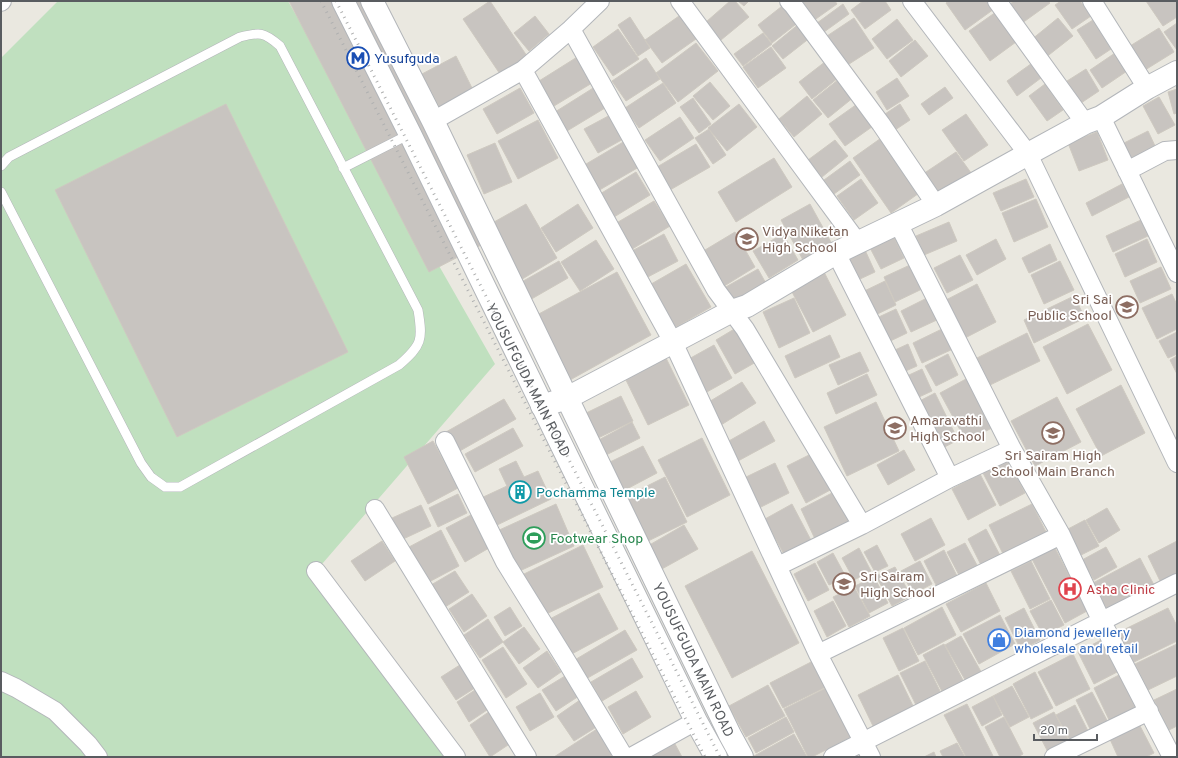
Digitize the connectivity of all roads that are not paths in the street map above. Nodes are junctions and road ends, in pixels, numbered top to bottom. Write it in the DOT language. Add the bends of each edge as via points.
graph roads {
  1 [pos="343,1"];
  2 [pos="372,1"];
  3 [pos="600,1"];
  4 [pos="680,1"];
  5 [pos="789,1"];
  6 [pos="912,1"];
  7 [pos="997,1"];
  8 [pos="1092,1"];
  9 [pos="571,29"];
  10 [pos="523,70"];
  11 [pos="1177,72"];
  12 [pos="1147,88"];
  13 [pos="1093,120"];
  14 [pos="433,121"];
  15 [pos="410,134"];
  16 [pos="1177,150"];
  17 [pos="1028,154"];
  18 [pos="1,166"];
  19 [pos="343,168"];
  20 [pos="1127,171"];
  21 [pos="1,192"];
  22 [pos="936,205"];
  23 [pos="898,223"];
  24 [pos="858,243"];
  25 [pos="836,253"];
  26 [pos="1177,274"];
  27 [pos="732,311"];
  28 [pos="673,342"];
  29 [pos="567,398"];
  30 [pos="542,406"];
  31 [pos="445,441"];
  32 [pos="1012,449"];
  33 [pos="1177,463"];
  34 [pos="950,478"];
  35 [pos="375,509"];
  36 [pos="862,525"];
  37 [pos="1061,535"];
  38 [pos="778,566"];
  39 [pos="316,571"];
  40 [pos="1177,583"];
  41 [pos="1102,622"];
  42 [pos="818,654"];
  43 [pos="1,681"];
  44 [pos="1148,711"];
  45 [pos="696,721"];
  46 [pos="867,749"];
  47 [pos="1064,755"];
  48 [pos="98,757"];
  49 [pos="456,757"];
  50 [pos="527,757"];
  51 [pos="624,757"];
  52 [pos="632,757"];
  53 [pos="716,757"];
  54 [pos="742,757"];
  55 [pos="833,757"];
  56 [pos="1172,757"];
  1 -- 15 [label="main road, YOUSUFGUDA MAIN ROAD"];
  2 -- 14 [label="main road, YOUSUFGUDA MAIN ROAD"];
  3 -- 9 [label="street"];
  4 -- 24 [label="street"];
  5 -- 22 [label="street" via="876,118"];
  6 -- 17 [label="street"];
  7 -- 13 [label="street"];
  8 -- 12 [label="street"];
  9 -- 10 [label="street"];
  9 -- 27 [label="street" via="716,290"];
  10 -- 14 [label="street"];
  10 -- 28 [label="street"];
  11 -- 12 [label="main road"];
  12 -- 13 [label="main road"];
  13 -- 17 [label="main road"];
  13 -- 20 [label="street"];
  14 -- 29 [label="main road, YOUSUFGUDA MAIN ROAD"];
  15 -- 19 [label="lane"];
  15 -- 30 [label="main road, YOUSUFGUDA MAIN ROAD"];
  16 -- 20 [label="street" via="1165,151"];
  17 -- 22 [label="main road"];
  17 -- 33 [label="street"];
  18 -- 19 [label="lane" via="9,157 240,37 263,34 280,46"];
  19 -- 21 [label="lane" via="418,310 420,342 398,365 180,487 165,487 151,477 141,464"];
  20 -- 26 [label="street"];
  22 -- 23 [label="main road"];
  23 -- 24 [label="main road"];
  23 -- 32 [label="street"];
  24 -- 25 [label="main road"];
  25 -- 27 [label="main road" via="747,306"];
  25 -- 34 [label="street"];
  27 -- 28 [label="main road"];
  27 -- 36 [label="street"];
  28 -- 29 [label="main road"];
  28 -- 38 [label="street"];
  29 -- 30 [label="main road"];
  29 -- 54 [label="main road, YOUSUFGUDA MAIN ROAD"];
  30 -- 45 [label="main road, YOUSUFGUDA MAIN ROAD"];
  31 -- 51 [label="street" via="505,562"];
  32 -- 34 [label="street"];
  32 -- 37 [label="street"];
  34 -- 36 [label="street"];
  35 -- 50 [label="street"];
  36 -- 38 [label="street"];
  37 -- 41 [label="street"];
  37 -- 42 [label="street"];
  38 -- 42 [label="street"];
  39 -- 49 [label="street"];
  40 -- 41 [label="street"];
  41 -- 44 [label="street"];
  41 -- 46 [label="street"];
  42 -- 46 [label="street"];
  43 -- 48 [label="street" via="55,711"];
  44 -- 47 [label="street"];
  44 -- 56 [label="street"];
  45 -- 52 [label="street"];
  45 -- 53 [label="main road, YOUSUFGUDA MAIN ROAD"];
  46 -- 55 [label="street"];
}
